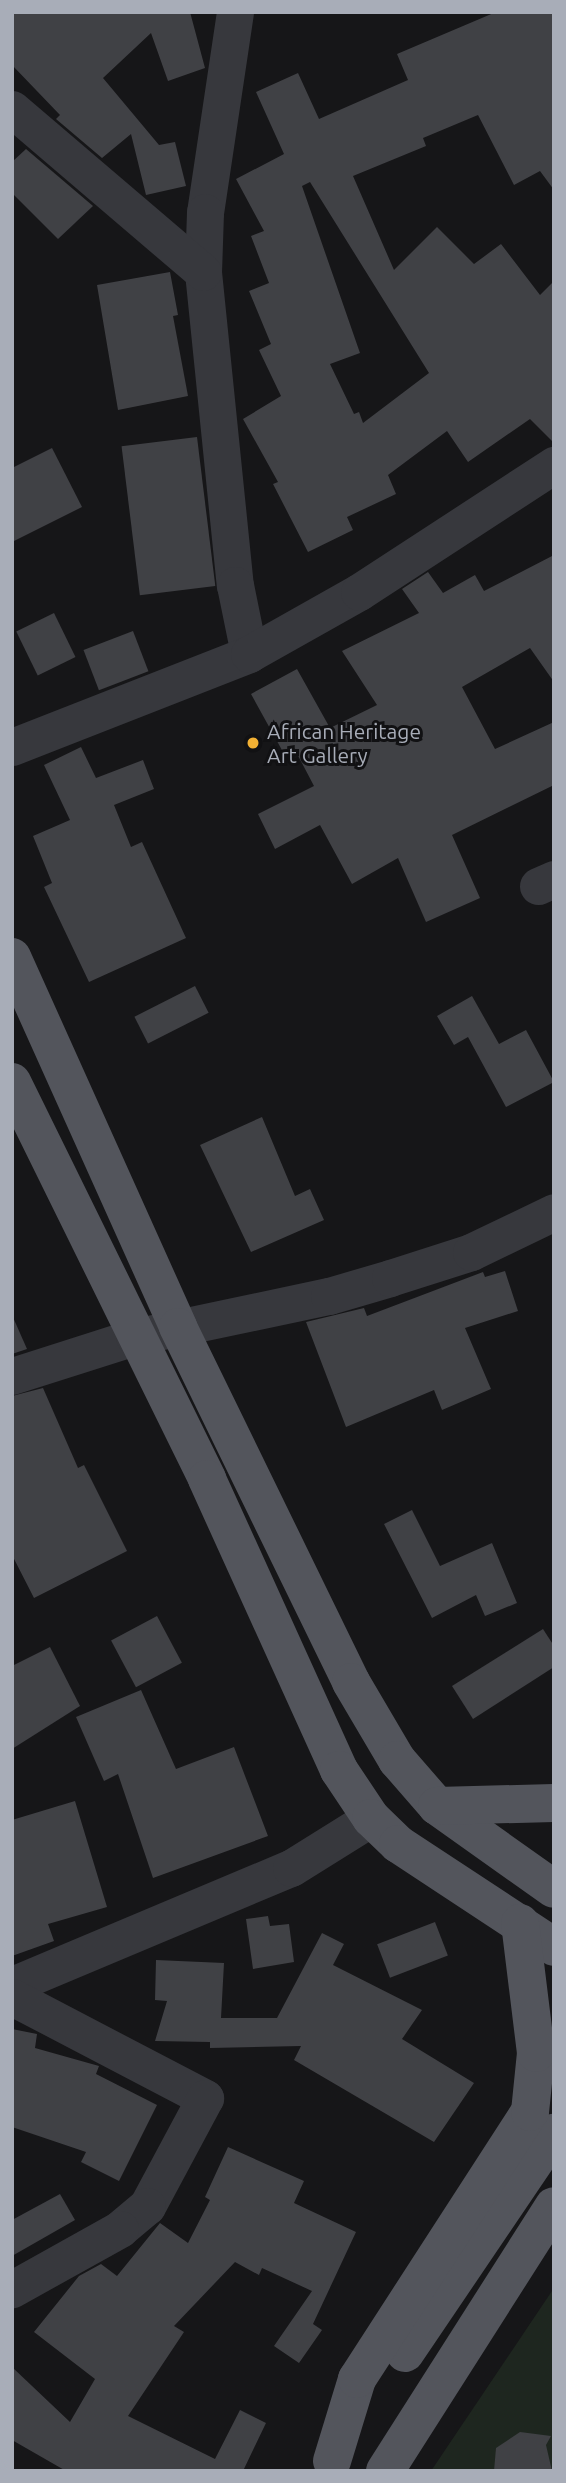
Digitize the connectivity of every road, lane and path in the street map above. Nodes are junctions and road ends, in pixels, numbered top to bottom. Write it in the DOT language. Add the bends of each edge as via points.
graph roads {
  1 [pos="234,12"];
  2 [pos="12,109"];
  3 [pos="203,272"];
  4 [pos="554,465"];
  5 [pos="249,654"];
  6 [pos="12,747"];
  7 [pos="12,957"];
  8 [pos="12,1082"];
  9 [pos="554,1212"];
  10 [pos="178,1327"];
  11 [pos="134,1337"];
  12 [pos="12,1376"];
  13 [pos="554,1803"];
  14 [pos="437,1805"];
  15 [pos="371,1818"];
  16 [pos="554,1889"];
  17 [pos="520,1923"];
  18 [pos="554,1947"];
  19 [pos="12,1985"];
  20 [pos="12,1997"];
  21 [pos="554,2133"];
  22 [pos="554,2206"];
  23 [pos="554,2256"];
  24 [pos="12,2289"];
  25 [pos="329,2466"];
  26 [pos="385,2471"];
  27 [pos="397,2471"];
  1 -- 3 [label="street" via="205,212"];
  2 -- 3 [label="street"];
  3 -- 5 [label="street" via="235,585"];
  4 -- 5 [label="street" via="359,592"];
  5 -- 6 [label="street"];
  7 -- 10 [label="main road"];
  8 -- 11 [label="main road"];
  9 -- 10 [label="street" via="471,1252 378,1281"];
  10 -- 11 [label="street"];
  10 -- 14 [label="main road" via="351,1682 397,1760"];
  11 -- 12 [label="street"];
  11 -- 15 [label="main road" via="207,1479 339,1770"];
  13 -- 14 [label="main road"];
  14 -- 16 [label="main road"];
  15 -- 17 [label="main road" via="398,1844"];
  15 -- 19 [label="street" via="291,1868"];
  17 -- 18 [label="main road"];
  17 -- 25 [label="main road" via="536,2053 530,2112 357,2379"];
  20 -- 24 [label="street" via="205,2098 147,2206 120,2229"];
  21 -- 25 [label="main road"];
  22 -- 26 [label="main road"];
  23 -- 27 [label="main road" via="427,2447"];
}
